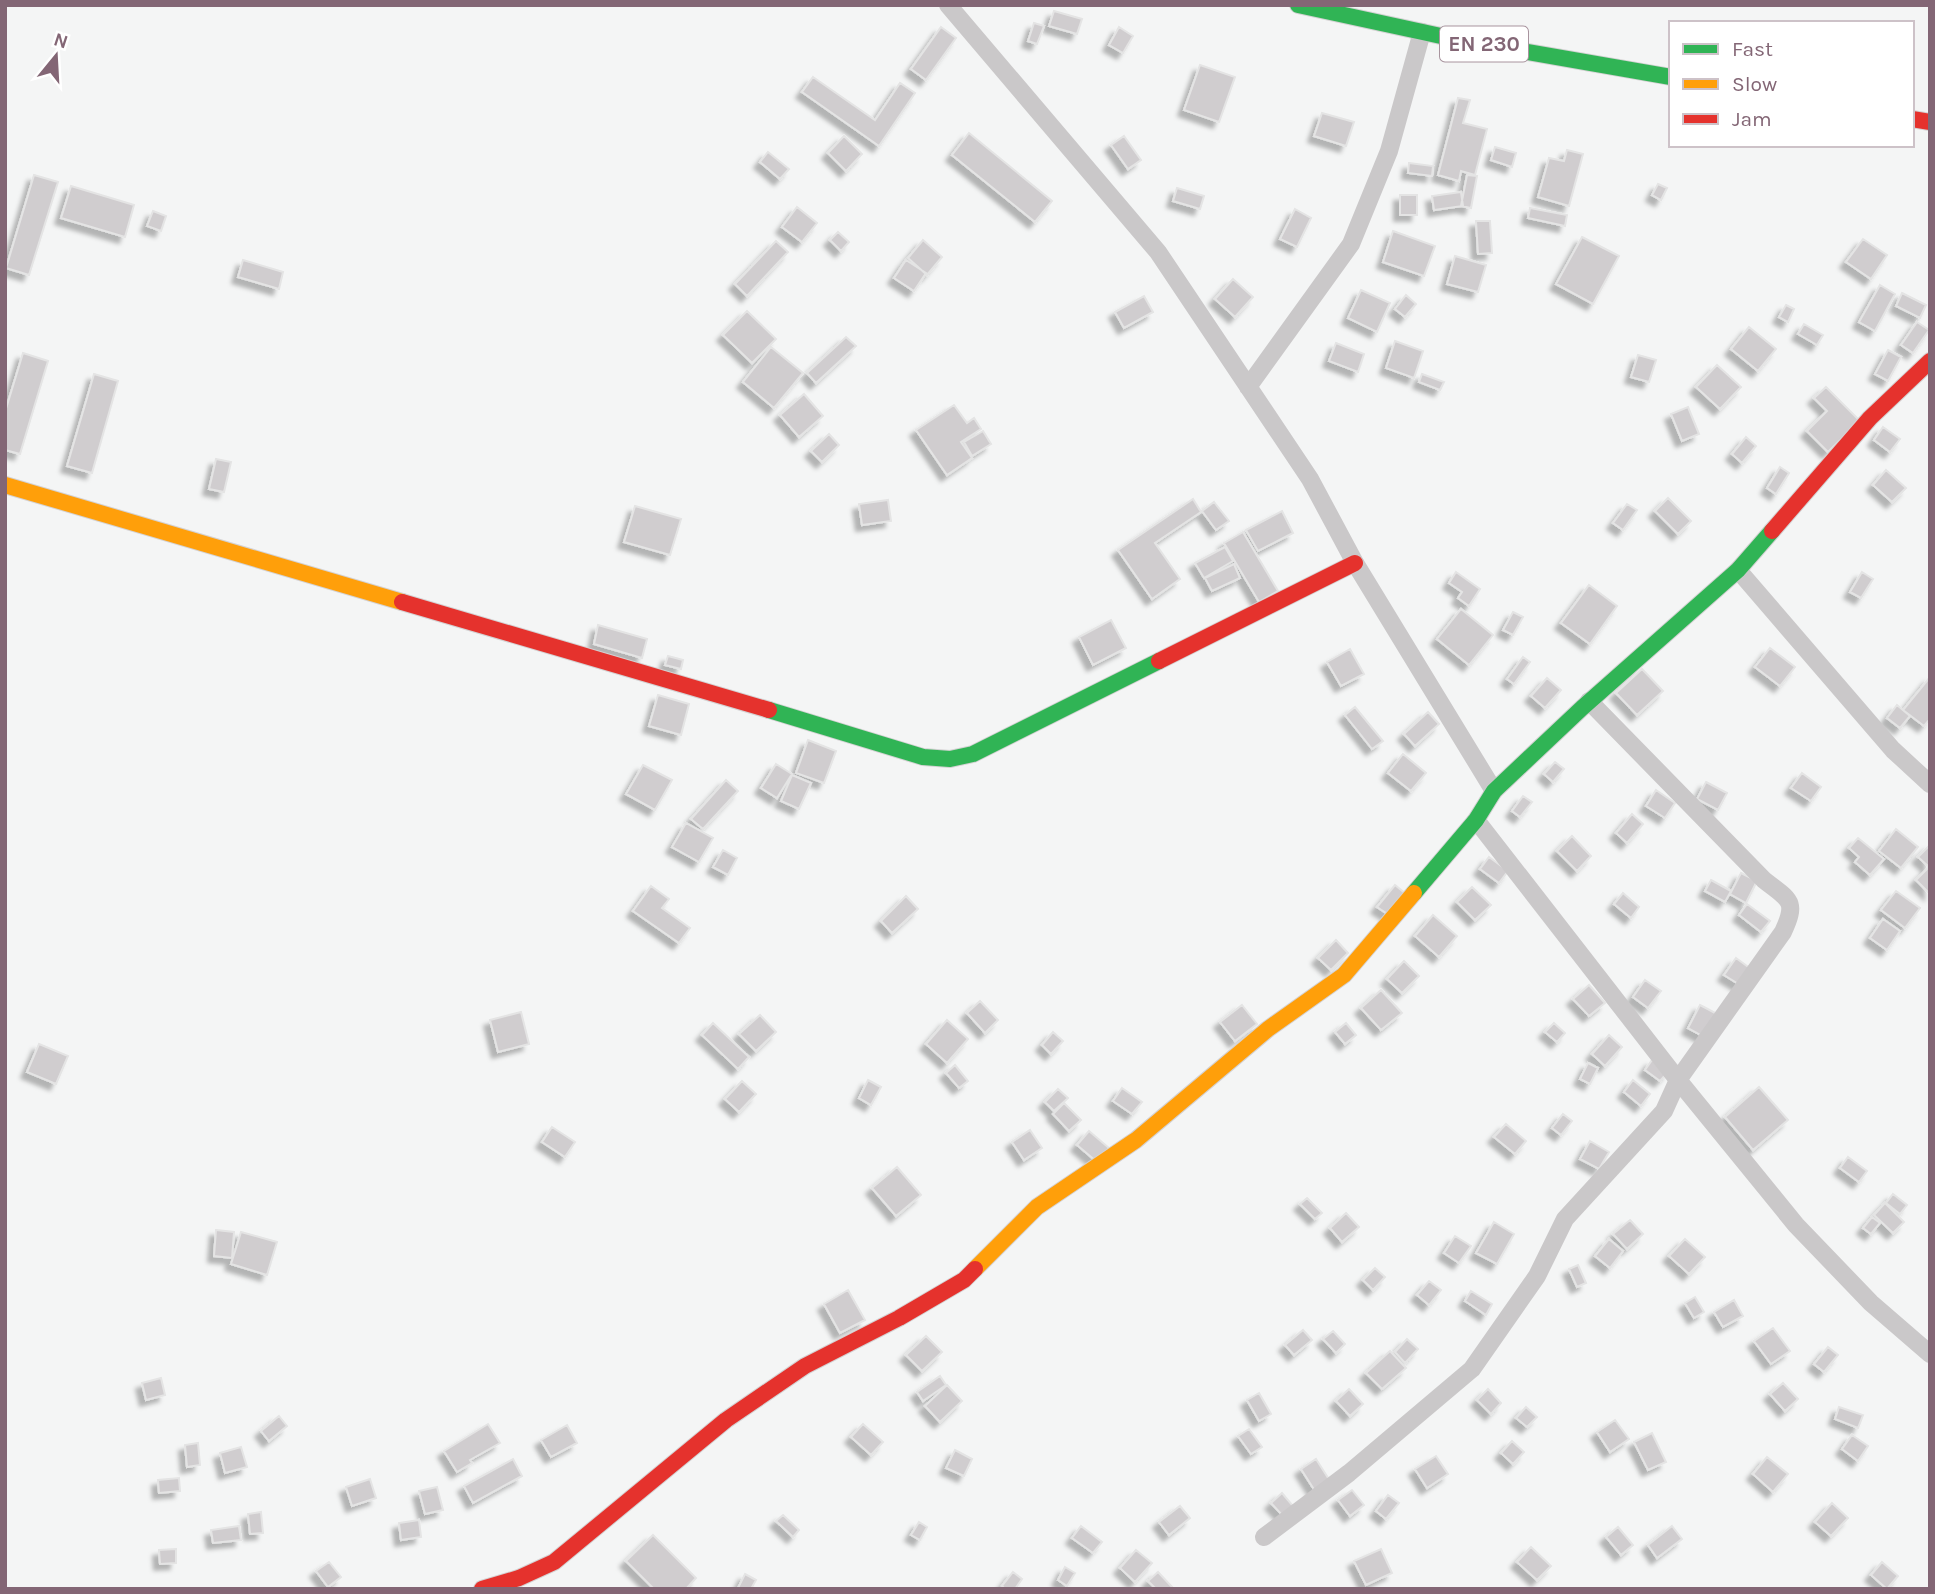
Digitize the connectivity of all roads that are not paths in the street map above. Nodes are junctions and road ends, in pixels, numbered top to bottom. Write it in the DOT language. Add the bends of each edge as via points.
graph roads {
  1 [pos="948,5"];
  2 [pos="1298,5"];
  3 [pos="1422,32"];
  4 [pos="1669,77"];
  5 [pos="1930,360"];
  6 [pos="1248,387"];
  7 [pos="5,485"];
  8 [pos="1355,563"];
  9 [pos="1738,570"];
  10 [pos="1588,701"];
  11 [pos="1930,784"];
  12 [pos="1494,791"];
  13 [pos="1476,820"];
  14 [pos="1678,1080"];
  15 [pos="1930,1354"];
  16 [pos="1264,1537"];
  17 [pos="482,1589"];
  1 -- 6 [label="street" via="1158,252"];
  2 -- 3 [label="street, EN 230"];
  3 -- 4 [label="street, EN 230"];
  3 -- 6 [label="street" via="1389,151 1356,235"];
  5 -- 9 [label="street" via="1870,418"];
  6 -- 8 [label="street" via="1310,479"];
  7 -- 8 [label="street" via="926,759 946,761 973,754"];
  8 -- 12 [label="street"];
  9 -- 10 [label="street"];
  9 -- 11 [label="street" via="1893,750"];
  10 -- 12 [label="street"];
  10 -- 14 [label="street" via="1791,906 1783,932"];
  12 -- 13 [label="street"];
  13 -- 14 [label="street"];
  13 -- 17 [label="street" via="1344,975 1268,1029 1136,1140 1037,1208 964,1280 804,1366 726,1420 554,1562"];
  14 -- 15 [label="street" via="1796,1225 1871,1303"];
  14 -- 16 [label="street" via="1664,1111 1565,1220 1537,1276 1472,1368 1349,1473"];
}
